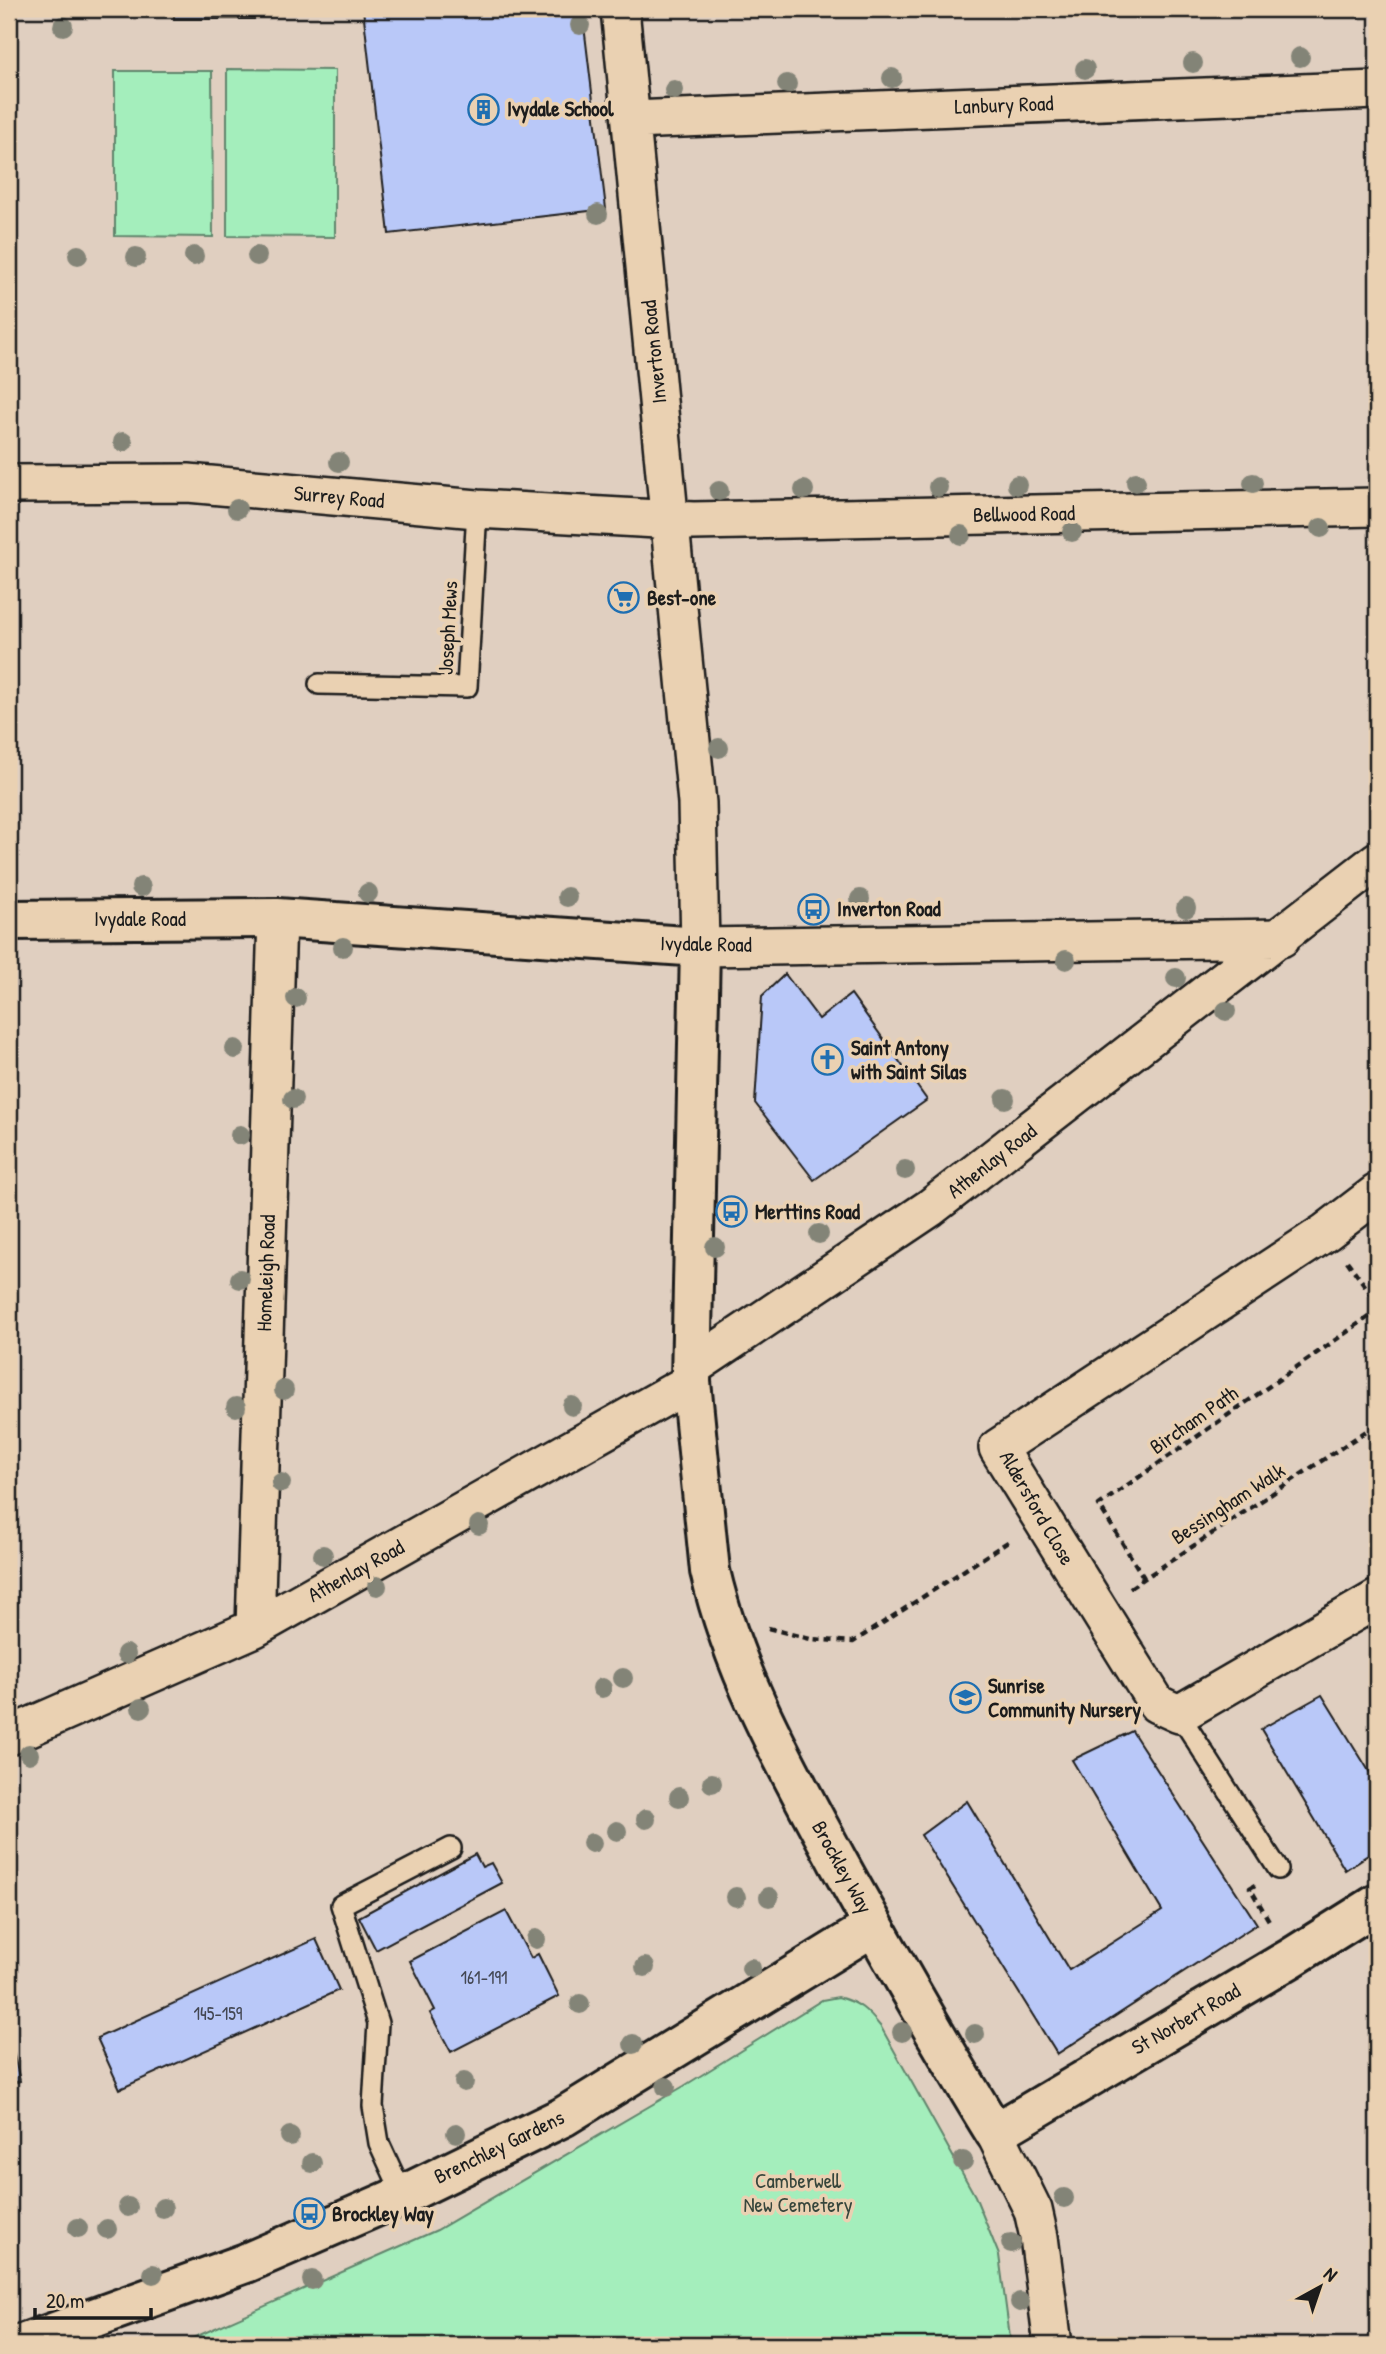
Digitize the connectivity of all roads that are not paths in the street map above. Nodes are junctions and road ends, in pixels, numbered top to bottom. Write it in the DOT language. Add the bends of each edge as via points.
graph roads {
  1 [pos="621,9"];
  2 [pos="1377,90"];
  3 [pos="632,120"];
  4 [pos="9,484"];
  5 [pos="1377,507"];
  6 [pos="477,509"];
  7 [pos="670,519"];
  8 [pos="319,684"];
  9 [pos="1377,861"];
  10 [pos="277,918"];
  11 [pos="9,920"];
  12 [pos="1281,938"];
  13 [pos="700,947"];
  14 [pos="1377,1194"];
  15 [pos="691,1375"];
  16 [pos="1377,1599"];
  17 [pos="255,1628"];
  18 [pos="1180,1714"];
  19 [pos="9,1736"];
  20 [pos="451,1848"];
  21 [pos="1278,1869"];
  22 [pos="1377,1904"];
  23 [pos="874,1926"];
  24 [pos="995,2133"];
  25 [pos="403,2195"];
  26 [pos="19,2345"];
  27 [pos="1054,2345"];
  1 -- 3 [label="street, Inverton Road"];
  2 -- 3 [label="street, Lanbury Road"];
  3 -- 7 [label="street, Inverton Road"];
  4 -- 6 [label="street, Surrey Road" via="188,483"];
  5 -- 7 [label="street, Bellwood Road"];
  6 -- 7 [label="street, Surrey Road"];
  6 -- 8 [label="lane, Joseph Mews" via="467,687"];
  7 -- 13 [label="street, Inverton Road" via="697,803"];
  9 -- 12 [label="street"];
  10 -- 11 [label="street, Ivydale Road"];
  10 -- 13 [label="street, Ivydale Road"];
  10 -- 17 [label="street, Homeleigh Road"];
  12 -- 13 [label="street, Ivydale Road"];
  12 -- 15 [label="street, Athenlay Road" via="930,1208"];
  13 -- 15 [label="street"];
  14 -- 18 [label="street, Aldersford Close" via="998,1448 1157,1704"];
  15 -- 17 [label="street, Athenlay Road"];
  15 -- 23 [label="street, Brockley Way" via="715,1594 745,1679 786,1766"];
  16 -- 18 [label="street"];
  17 -- 19 [label="street, Athenlay Road"];
  18 -- 21 [label="lane"];
  20 -- 25 [label="lane" via="341,1905 378,2023 373,2106 380,2143"];
  22 -- 24 [label="street, St Norbert Road"];
  23 -- 24 [label="street, Brockley Way"];
  23 -- 25 [label="street, Brenchley Gardens" via="563,2117"];
  24 -- 27 [label="street, Brockley Way" via="1033,2210"];
  25 -- 26 [label="street, Brenchley Gardens" via="246,2263"];
}
